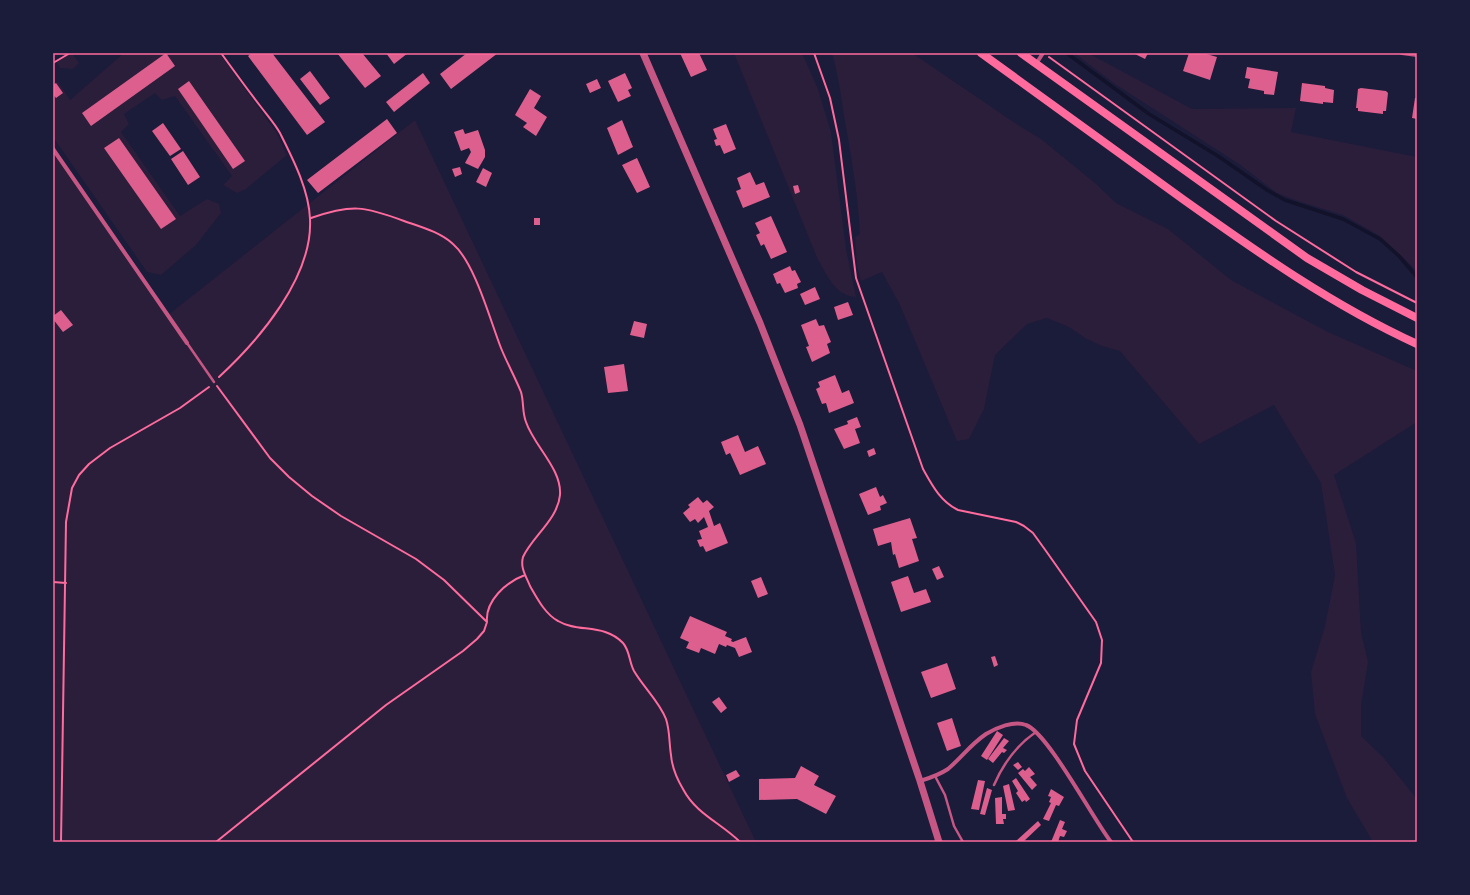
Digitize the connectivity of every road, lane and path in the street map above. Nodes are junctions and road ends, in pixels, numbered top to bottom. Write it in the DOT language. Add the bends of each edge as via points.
graph roads {
  1 [pos="70,53"];
  2 [pos="221,53"];
  3 [pos="643,53"];
  4 [pos="814,53"];
  5 [pos="981,53"];
  6 [pos="1021,53"];
  7 [pos="1043,53"];
  8 [pos="1402,53"];
  9 [pos="1417,55"];
  10 [pos="1054,61"];
  11 [pos="53,63"];
  12 [pos="1036,64"];
  13 [pos="53,149"];
  14 [pos="310,218"];
  15 [pos="1417,303"];
  16 [pos="1417,318"];
  17 [pos="187,343"];
  18 [pos="1417,344"];
  19 [pos="214,382"];
  20 [pos="525,575"];
  21 [pos="53,582"];
  22 [pos="66,584"];
  23 [pos="487,622"];
  24 [pos="1036,732"];
  25 [pos="935,776"];
  26 [pos="920,781"];
  27 [pos="994,785"];
  28 [pos="61,842"];
  29 [pos="216,842"];
  30 [pos="740,842"];
  31 [pos="938,842"];
  32 [pos="963,842"];
  33 [pos="1111,842"];
  34 [pos="1133,842"];
  1 -- 11 [label="path"];
  2 -- 14 [label="path" via="280,132 305,193"];
  3 -- 26 [label="street" via="760,323 800,425"];
  4 -- 34 [label="path" via="830,98 838,133 856,278 923,469 938,494 949,505 968,512 1016,522 1033,533 1096,622 1102,640 1101,663 1077,720 1074,744 1085,771"];
  5 -- 18 [label="main road" via="1262,256 1334,302"];
  6 -- 12 [label="main road"];
  7 -- 12 [label="street"];
  8 -- 9 [label="street"];
  10 -- 15 [label="path" via="1276,220 1356,272"];
  12 -- 16 [label="main road" via="1307,258"];
  13 -- 17 [label="street"];
  14 -- 19 [label="path" via="306,255 290,291 250,345"];
  14 -- 20 [label="path" via="342,208 373,210 440,235 462,254 521,393 523,414 528,427 552,469 559,487 557,506 523,557"];
  17 -- 19 [label="lane"];
  19 -- 22 [label="path" via="172,413 103,453 79,475 72,488 68,509"];
  19 -- 23 [label="path" via="270,458 289,477 336,513 416,558 444,580"];
  20 -- 23 [label="path" via="506,585 488,607"];
  20 -- 30 [label="path" via="541,604 556,620 600,630 623,644 633,670 665,718 672,763 683,789 700,812"];
  21 -- 22 [label="path"];
  22 -- 28 [label="path"];
  23 -- 29 [label="path" via="484,631 463,651 386,705"];
  24 -- 25 [label="street" via="1028,725 1017,723 993,730 948,769"];
  24 -- 27 [label="lane" via="1021,744 1004,766"];
  24 -- 33 [label="street" via="1048,744"];
  25 -- 26 [label="street"];
  25 -- 32 [label="lane" via="945,795 954,826"];
  26 -- 31 [label="street"];
}
